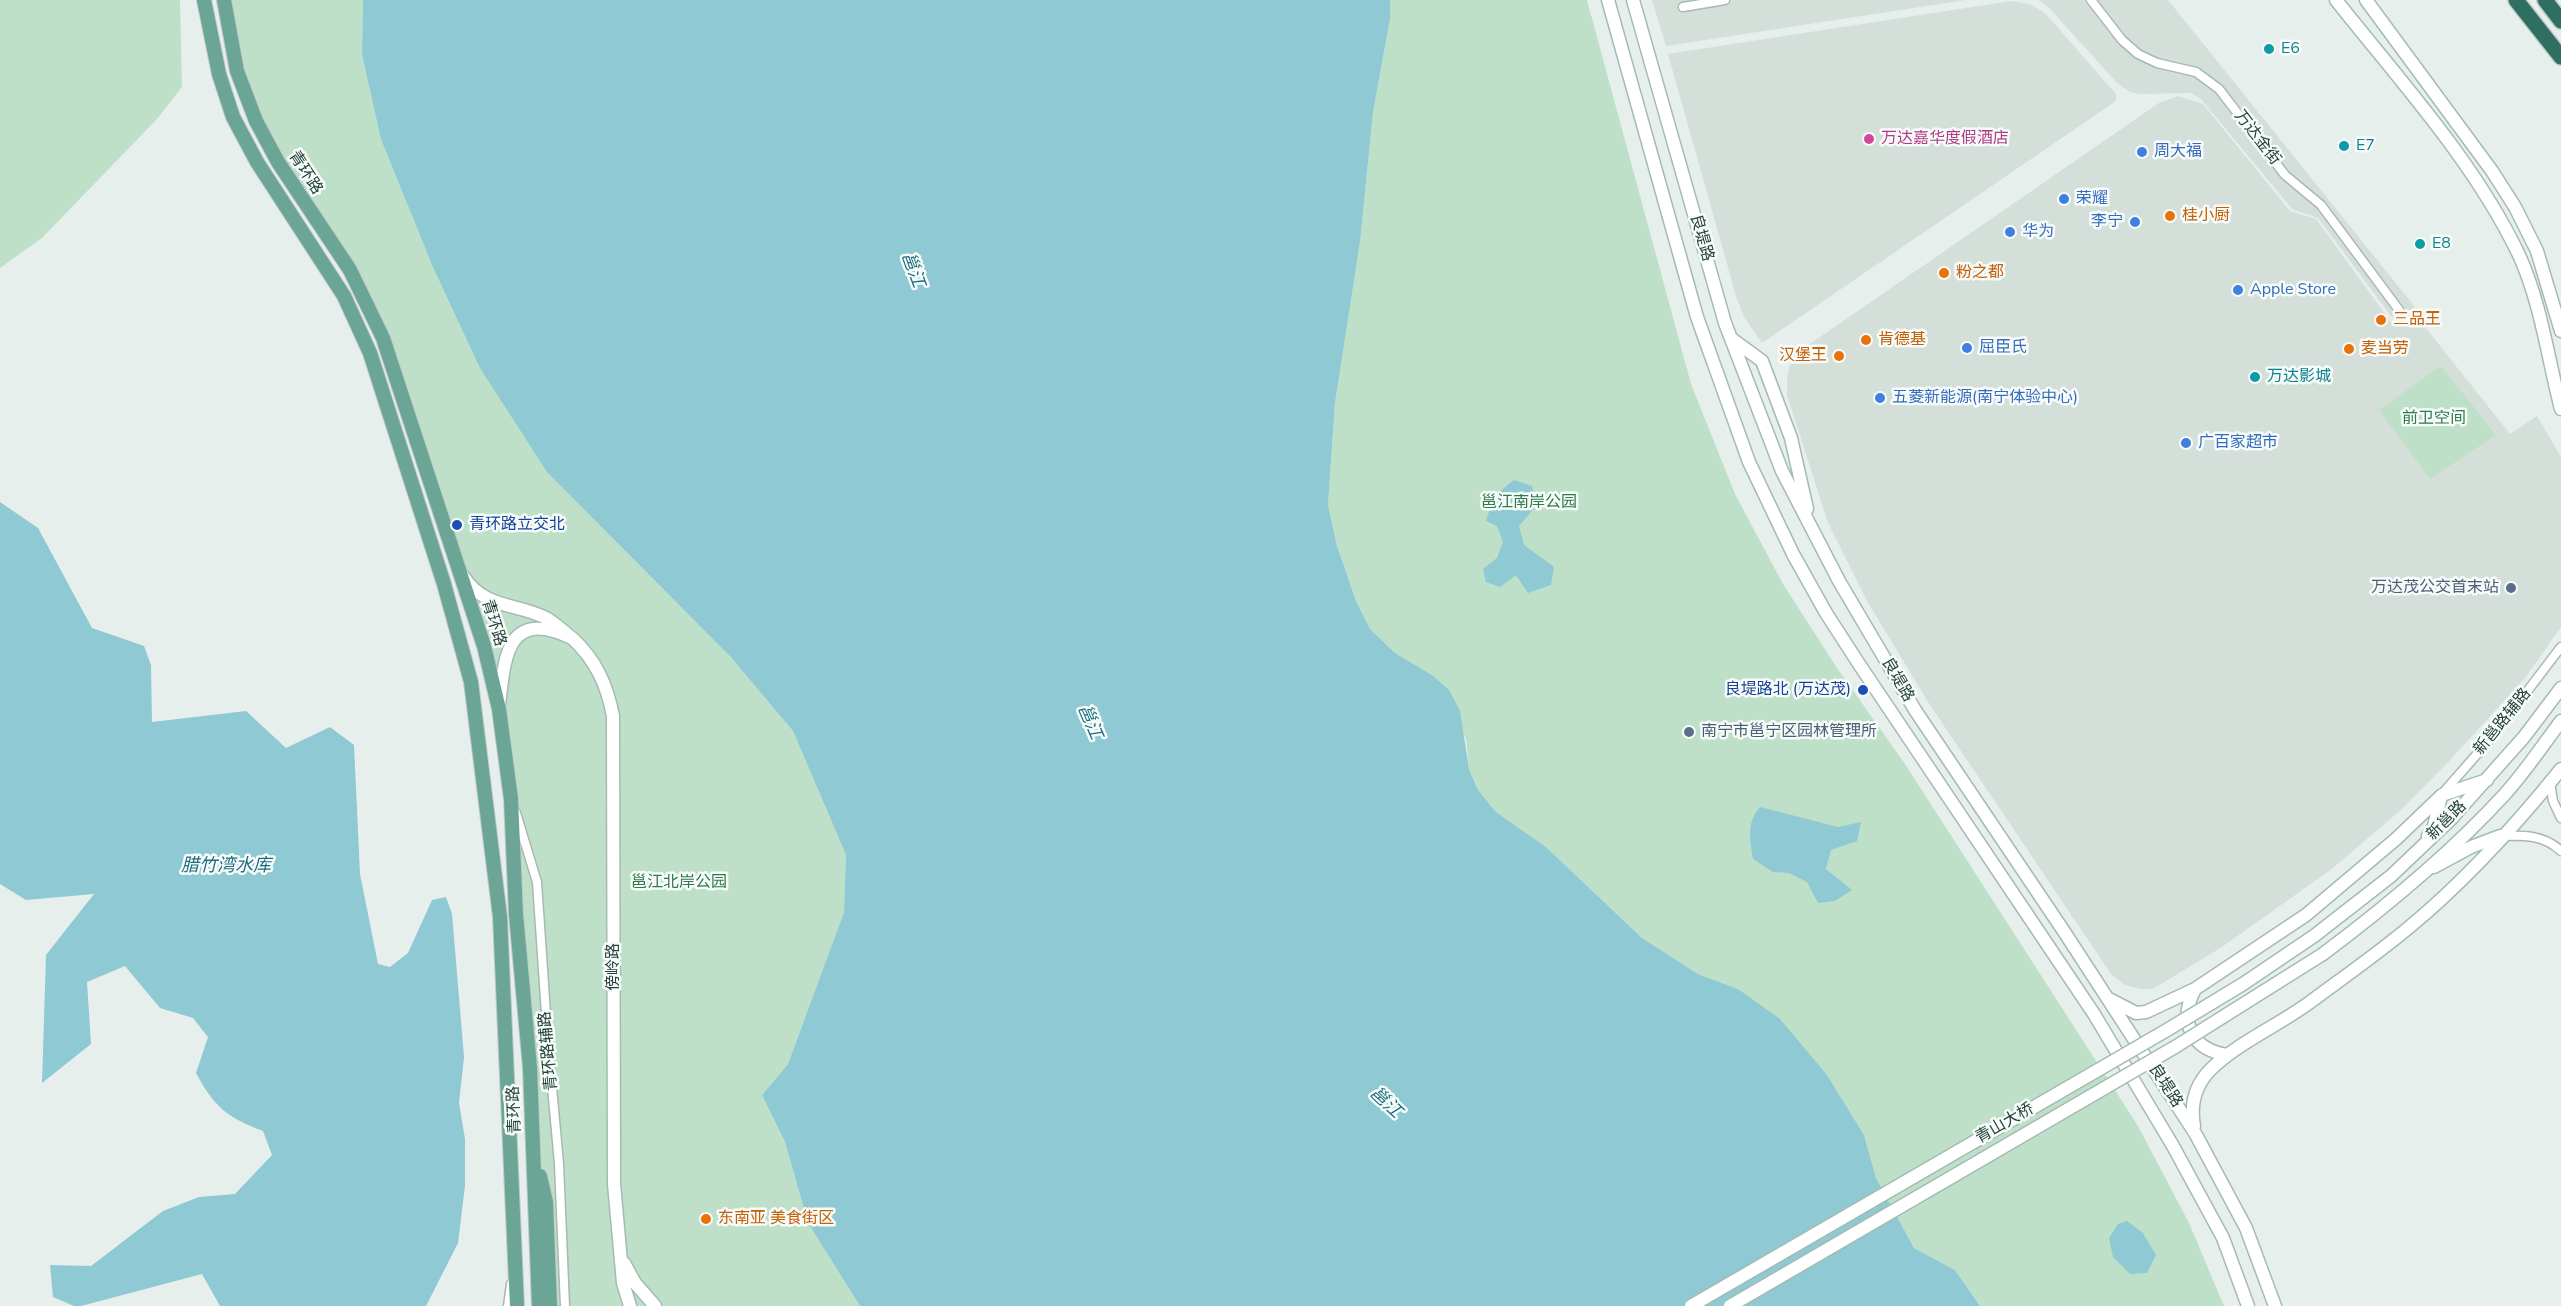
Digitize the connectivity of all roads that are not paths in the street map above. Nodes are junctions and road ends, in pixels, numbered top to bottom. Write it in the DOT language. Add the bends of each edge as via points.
graph roads {
  1 [pos="204,0"];
  2 [pos="224,0"];
  3 [pos="1608,0"];
  4 [pos="1634,0"];
  5 [pos="1725,0"];
  6 [pos="2091,0"];
  7 [pos="2336,0"];
  8 [pos="2366,0"];
  9 [pos="2516,0"];
  10 [pos="2545,0"];
  11 [pos="1683,7"];
  12 [pos="2561,21"];
  13 [pos="2561,57"];
  14 [pos="2399,310"];
  15 [pos="2561,331"];
  16 [pos="1731,338"];
  17 [pos="2561,409"];
  18 [pos="1812,528"];
  19 [pos="458,570"];
  20 [pos="572,638"];
  21 [pos="2561,647"];
  22 [pos="2561,688"];
  23 [pos="499,709"];
  24 [pos="2561,722"];
  25 [pos="2561,769"];
  26 [pos="2487,780"];
  27 [pos="2550,782"];
  28 [pos="2442,795"];
  29 [pos="511,800"];
  30 [pos="2561,818"];
  31 [pos="2502,836"];
  32 [pos="2424,843"];
  33 [pos="2561,851"];
  34 [pos="2420,875"];
  35 [pos="2065,933"];
  36 [pos="2314,936"];
  37 [pos="2047,946"];
  38 [pos="2323,954"];
  39 [pos="2195,989"];
  40 [pos="2109,999"];
  41 [pos="2227,1055"];
  42 [pos="2195,1133"];
  43 [pos="532,1142"];
  44 [pos="620,1253"];
  45 [pos="514,1263"];
  46 [pos="508,1306"];
  47 [pos="517,1306"];
  48 [pos="539,1306"];
  49 [pos="550,1306"];
  50 [pos="565,1306"];
  51 [pos="630,1306"];
  52 [pos="655,1306"];
  53 [pos="1692,1306"];
  54 [pos="1730,1306"];
  55 [pos="2248,1306"];
  56 [pos="2276,1306"];
  1 -- 45 [label="main road, 青环路" via="219,74 233,117 257,162 344,296 366,346 469,672 500,917"];
  2 -- 19 [label="main road, 青环路" via="237,71 256,121 278,162 350,270 383,338"];
  3 -- 37 [label="main road, 良堤路" via="1697,317 1749,462 1826,613"];
  4 -- 16 [label="main road, 良堤路"];
  5 -- 11 [label="street"];
  6 -- 14 [label="street, 万达金街" via="2138,54 2196,72 2219,89 2285,175 2321,206"];
  7 -- 17 [label="main road" via="2464,164 2500,219 2520,258 2534,299"];
  8 -- 15 [label="main road" via="2515,207 2537,251"];
  9 -- 13 [label="highway"];
  10 -- 12 [label="highway"];
  16 -- 18 [label="main road, 良堤路" via="1782,471"];
  16 -- 18 [label="main road" via="1762,361 1791,438"];
  18 -- 35 [label="main road, 良堤路" via="1915,710"];
  19 -- 20 [label="main road, 傍岭路" via="480,595 548,619"];
  19 -- 23 [label="main road, 青环路" via="484,646"];
  20 -- 23 [label="main road" via="546,627 517,638 505,657"];
  20 -- 44 [label="main road, 傍岭路" via="604,682 613,716 614,1184"];
  21 -- 28 [label="street, 新邕路辅路"];
  22 -- 26 [label="main road, 新邕路"];
  23 -- 29 [label="main road, 青环路"];
  24 -- 34 [label="main road, 新邕路" via="2507,792"];
  25 -- 27 [label="main road"];
  26 -- 28 [label="main road"];
  26 -- 32 [label="main road, 新邕路"];
  27 -- 30 [label="street"];
  27 -- 31 [label="main road"];
  28 -- 32 [label="main road" via="2434,826"];
  28 -- 39 [label="main road" via="2306,915"];
  29 -- 43 [label="main road, 青环路"];
  29 -- 50 [label="street, 青环路辅路" via="537,882 560,1164"];
  31 -- 33 [label="street" via="2526,834 2542,838"];
  31 -- 34 [label="main road" via="2471,847"];
  31 -- 41 [label="main road" via="2407,929 2309,1003"];
  32 -- 36 [label="main road, 新邕路" via="2391,876"];
  34 -- 38 [label="main road, 新邕路"];
  35 -- 37 [label="main road"];
  35 -- 40 [label="main road, 良堤路"];
  36 -- 53 [label="main road, 青山大桥, bridge" via="2167,1030"];
  37 -- 55 [label="main road, 良堤路" via="2094,1014 2173,1146 2223,1239"];
  38 -- 54 [label="main road, 青山大桥, bridge" via="2175,1047"];
  39 -- 40 [label="main road" via="2146,1012 2136,1013"];
  39 -- 41 [label="main road" via="2186,1016 2192,1032 2202,1046"];
  40 -- 42 [label="main road, 良堤路"];
  41 -- 42 [label="main road" via="2209,1070 2195,1091"];
  42 -- 56 [label="main road, 良堤路" via="2246,1228"];
  43 -- 48 [label="main road, 青环路"];
  43 -- 49 [label="main road" via="546,1202"];
  44 -- 51 [label="main road, 傍岭路"];
  44 -- 52 [label="main road" via="635,1283"];
  45 -- 46 [label="street"];
  45 -- 47 [label="main road, 青环路"];
}
